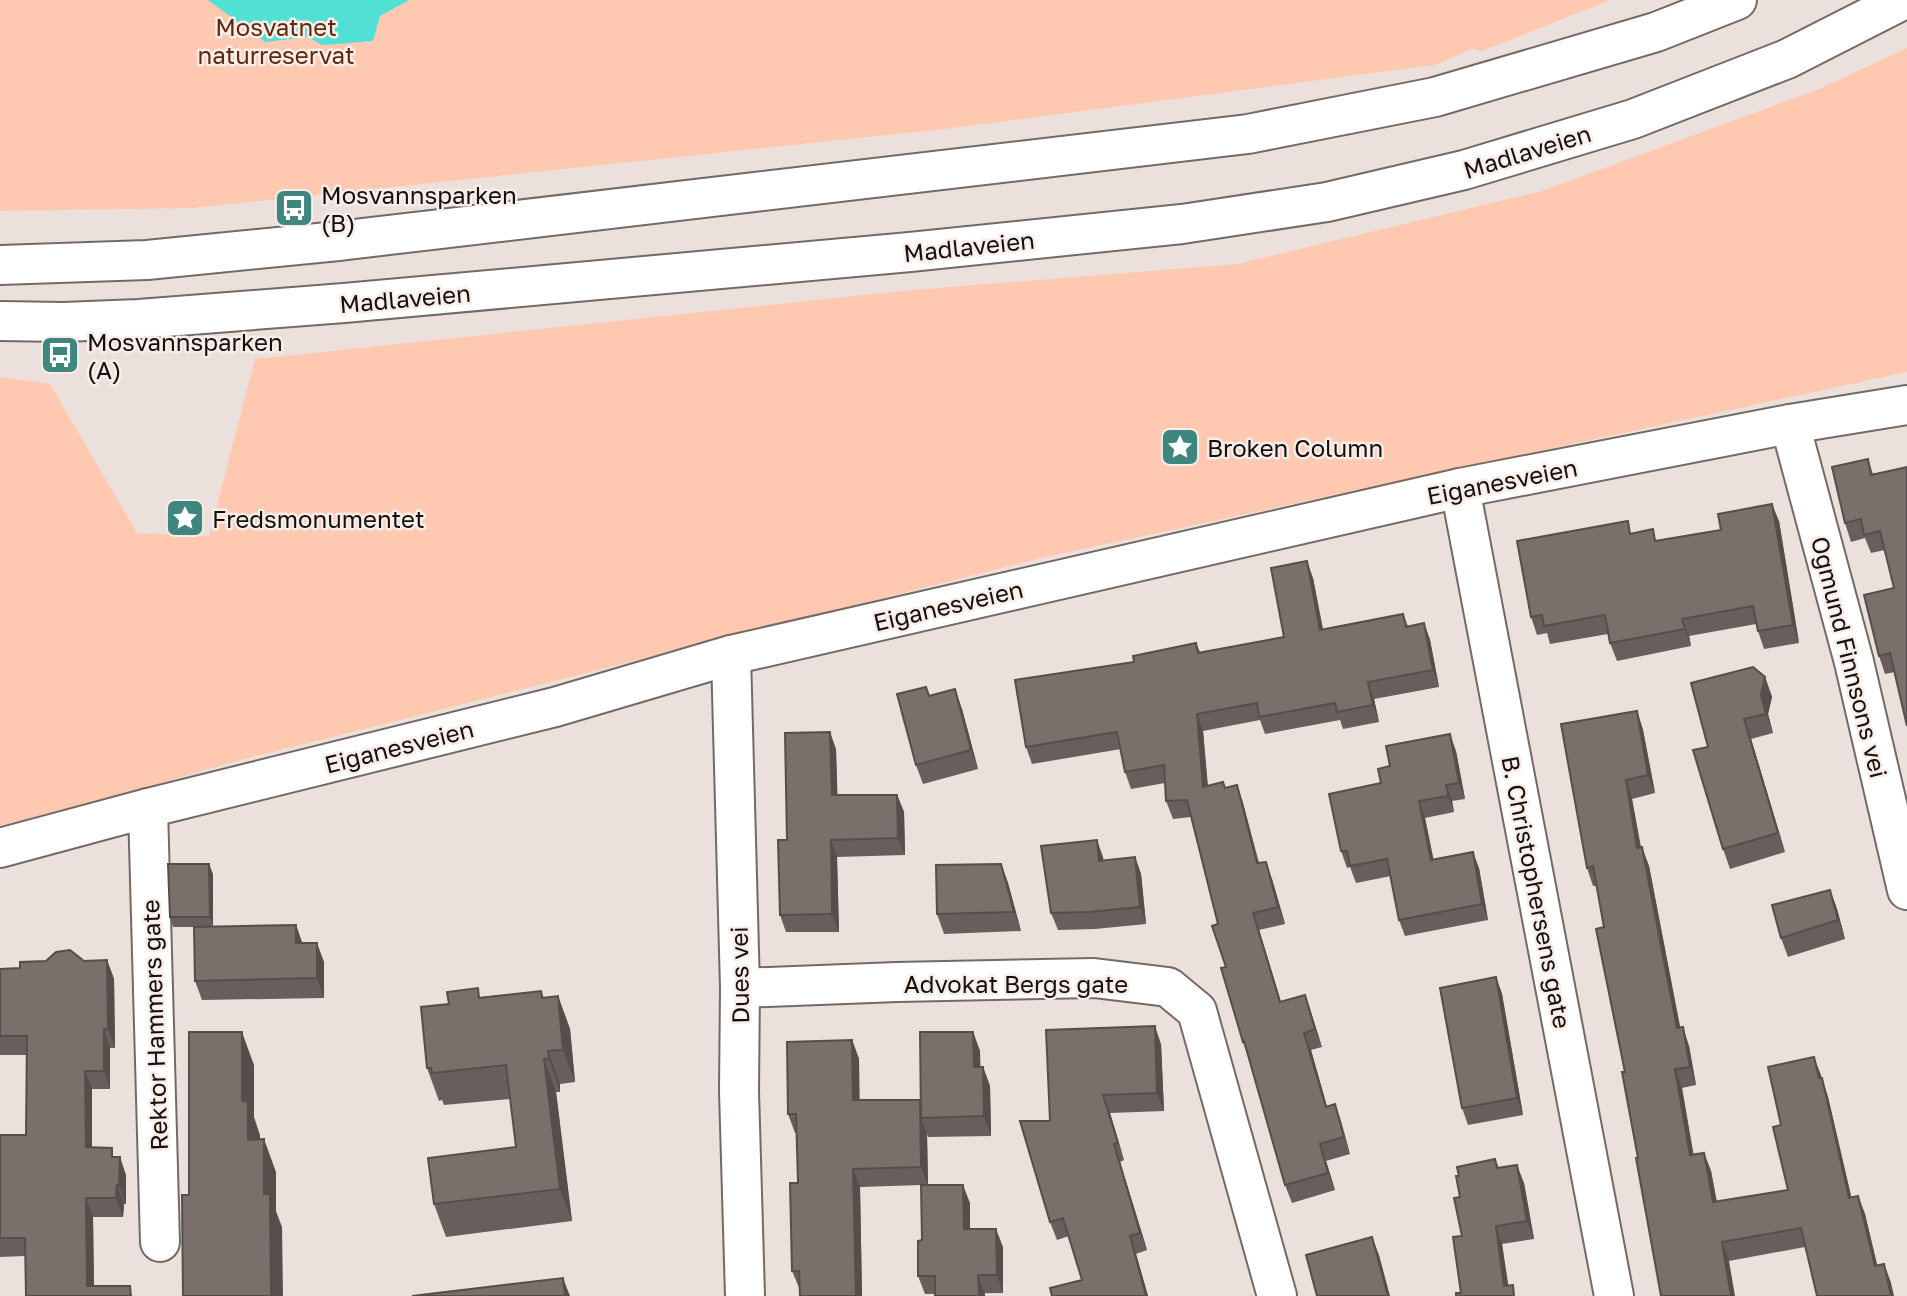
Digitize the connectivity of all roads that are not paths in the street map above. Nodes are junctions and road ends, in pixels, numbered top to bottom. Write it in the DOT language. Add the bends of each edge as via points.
graph roads {
  1 [pos="1737,0"];
  2 [pos="1903,0"];
  3 [pos="0,265"];
  4 [pos="0,321"];
  5 [pos="1907,405"];
  6 [pos="1790,424"];
  7 [pos="1460,488"];
  8 [pos="731,654"];
  9 [pos="148,808"];
  10 [pos="0,848"];
  11 [pos="1907,890"];
  12 [pos="740,988"];
  13 [pos="160,1242"];
  14 [pos="745,1296"];
  15 [pos="1277,1296"];
  16 [pos="1614,1296"];
  1 -- 3 [label="street" via="1656,32 1435,97 1248,134 338,241 147,260"];
  2 -- 4 [label="street, Madlaveien" via="1787,59 1633,119 1464,170 1327,202 1182,225 358,302 139,319"];
  5 -- 6 [label="street, Eiganesveien"];
  6 -- 7 [label="street, Eiganesveien"];
  6 -- 11 [label="street, Ogmund Finnsons vei" via="1854,662"];
  7 -- 8 [label="street, Eiganesveien"];
  7 -- 16 [label="street, B. Christophersens gate"];
  8 -- 9 [label="street, Eiganesveien" via="555,707"];
  8 -- 12 [label="street, Dues vei"];
  9 -- 10 [label="street, Eiganesveien"];
  9 -- 13 [label="street, Rektor Hammers gate"];
  12 -- 14 [label="street, Dues vei"];
  12 -- 15 [label="street, Advokat Bergs gate" via="1094,978 1168,986 1197,1011"];
}
